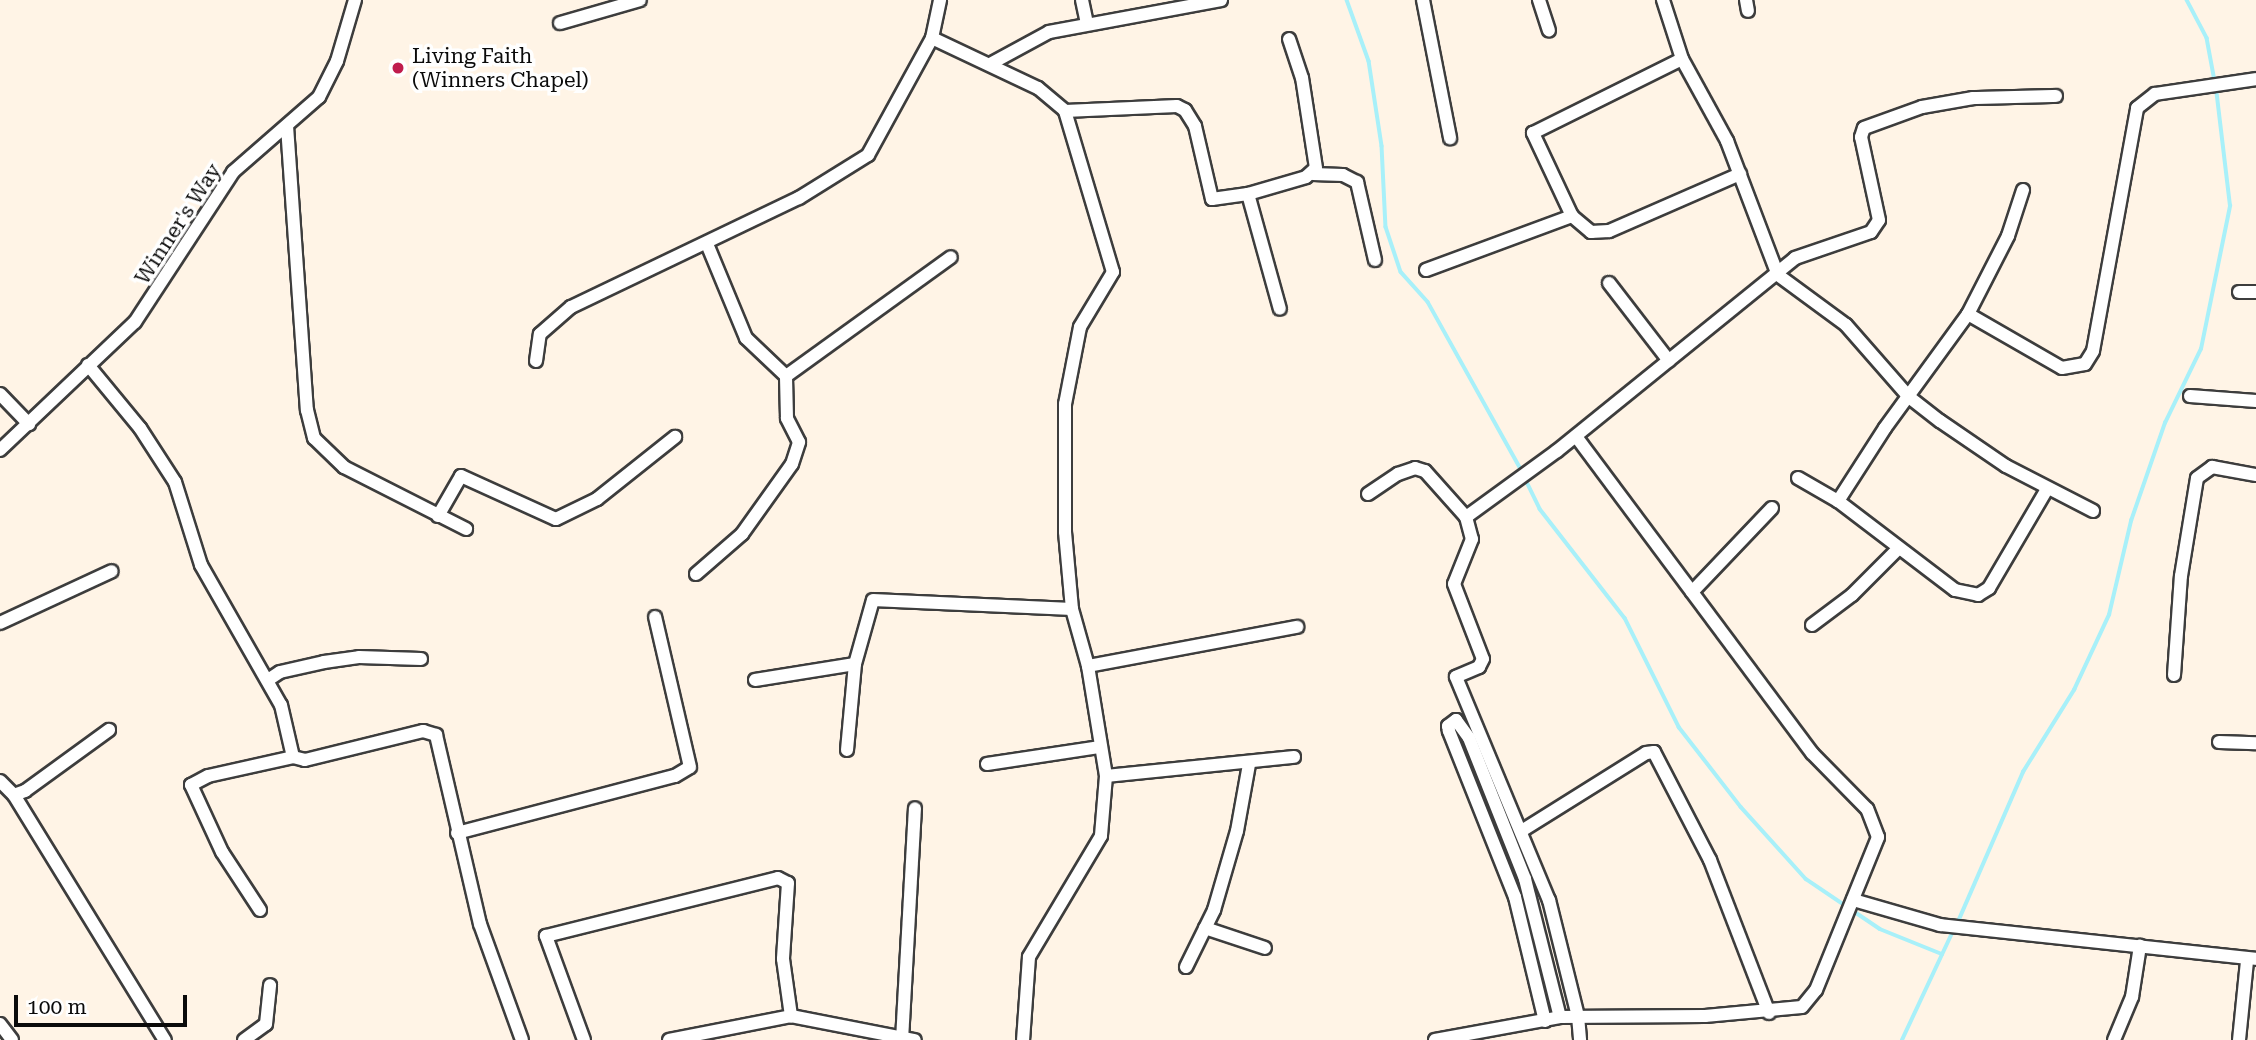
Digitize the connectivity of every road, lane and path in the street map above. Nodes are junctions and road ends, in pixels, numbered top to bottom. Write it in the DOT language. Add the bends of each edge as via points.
graph roads {
  1 [pos="355,0"];
  2 [pos="639,0"];
  3 [pos="940,0"];
  4 [pos="1082,0"];
  5 [pos="1221,0"];
  6 [pos="1423,0"];
  7 [pos="1539,0"];
  8 [pos="1664,0"];
  9 [pos="560,23"];
  10 [pos="1087,23"];
  11 [pos="1549,30"];
  12 [pos="933,38"];
  13 [pos="1289,38"];
  14 [pos="1682,59"];
  15 [pos="992,63"];
  16 [pos="2256,79"];
  17 [pos="2056,96"];
  18 [pos="1065,111"];
  19 [pos="287,126"];
  20 [pos="1450,138"];
  21 [pos="1313,174"];
  22 [pos="1740,174"];
  23 [pos="2023,190"];
  24 [pos="1248,194"];
  25 [pos="1572,216"];
  26 [pos="707,244"];
  27 [pos="951,257"];
  28 [pos="1375,260"];
  29 [pos="1426,270"];
  30 [pos="1778,275"];
  31 [pos="1609,283"];
  32 [pos="2239,292"];
  33 [pos="2256,292"];
  34 [pos="1280,309"];
  35 [pos="1968,314"];
  36 [pos="536,361"];
  37 [pos="1669,361"];
  38 [pos="89,365"];
  39 [pos="786,376"];
  40 [pos="0,394"];
  41 [pos="2190,396"];
  42 [pos="1909,397"];
  43 [pos="2256,401"];
  44 [pos="29,424"];
  45 [pos="1576,436"];
  46 [pos="675,438"];
  47 [pos="0,450"];
  48 [pos="2256,475"];
  49 [pos="1798,478"];
  50 [pos="2047,489"];
  51 [pos="1368,494"];
  52 [pos="1838,501"];
  53 [pos="1772,508"];
  54 [pos="2093,511"];
  55 [pos="438,516"];
  56 [pos="1466,517"];
  57 [pos="466,529"];
  58 [pos="1899,548"];
  59 [pos="113,571"];
  60 [pos="696,574"];
  61 [pos="1692,592"];
  62 [pos="1072,609"];
  63 [pos="656,617"];
  64 [pos="0,623"];
  65 [pos="1812,625"];
  66 [pos="1297,627"];
  67 [pos="421,659"];
  68 [pos="855,664"];
  69 [pos="1088,666"];
  70 [pos="2174,675"];
  71 [pos="268,680"];
  72 [pos="755,680"];
  73 [pos="109,730"];
  74 [pos="2219,742"];
  75 [pos="2256,743"];
  76 [pos="1099,747"];
  77 [pos="847,750"];
  78 [pos="293,757"];
  79 [pos="1294,757"];
  80 [pos="987,764"];
  81 [pos="1249,764"];
  82 [pos="1106,776"];
  83 [pos="0,781"];
  84 [pos="14,795"];
  85 [pos="915,808"];
  86 [pos="1523,830"];
  87 [pos="457,833"];
  88 [pos="1851,906"];
  89 [pos="260,909"];
  90 [pos="1205,929"];
  91 [pos="2140,946"];
  92 [pos="1265,948"];
  93 [pos="2252,960"];
  94 [pos="1186,967"];
  95 [pos="270,985"];
  96 [pos="1769,1013"];
  97 [pos="791,1016"];
  98 [pos="1578,1016"];
  99 [pos="1560,1017"];
  100 [pos="1545,1021"];
  101 [pos="0,1024"];
  102 [pos="730,1026"];
  103 [pos="1487,1036"];
  104 [pos="907,1039"];
  105 [pos="12,1040"];
  106 [pos="165,1040"];
  107 [pos="244,1040"];
  108 [pos="522,1040"];
  109 [pos="584,1040"];
  110 [pos="669,1040"];
  111 [pos="734,1040"];
  112 [pos="1023,1040"];
  113 [pos="1435,1040"];
  114 [pos="1580,1040"];
  115 [pos="2114,1040"];
  116 [pos="2239,1040"];
  1 -- 19 [label="street, Winner's Way" via="326,87"];
  2 -- 9 [label="street"];
  3 -- 12 [label="street"];
  4 -- 10 [label="street"];
  5 -- 10 [label="street"];
  6 -- 20 [label="street"];
  7 -- 11 [label="street"];
  8 -- 14 [label="street"];
  10 -- 15 [label="street" via="1049,32"];
  12 -- 15 [label="street"];
  12 -- 26 [label="street" via="868,155 828,182"];
  13 -- 21 [label="street" via="1302,78"];
  14 -- 22 [label="street" via="1714,111"];
  14 -- 25 [label="street" via="1533,133"];
  15 -- 18 [label="street" via="1038,88"];
  16 -- 35 [label="street" via="2155,94 2137,108 2093,351 2085,364 2062,368"];
  17 -- 30 [label="street" via="1973,98 1922,107 1864,128 1861,137 1879,220 1875,227 1856,240 1795,258"];
  18 -- 24 [label="street" via="1177,106 1195,126 1212,199"];
  18 -- 62 [label="street" via="1113,272 1080,327 1065,404 1065,532"];
  19 -- 38 [label="street, Winner's Way" via="233,172 141,315"];
  19 -- 55 [label="street" via="307,410 314,438 344,467"];
  21 -- 24 [label="street"];
  21 -- 28 [label="street" via="1343,175 1357,182"];
  22 -- 25 [label="street" via="1609,231 1591,232"];
  22 -- 30 [label="street"];
  23 -- 35 [label="street" via="2008,236"];
  24 -- 34 [label="street"];
  25 -- 29 [label="street"];
  26 -- 36 [label="street" via="619,280 571,307 540,334"];
  26 -- 39 [label="street" via="746,338"];
  27 -- 39 [label="street"];
  30 -- 37 [label="street"];
  30 -- 42 [label="street" via="1846,325"];
  31 -- 37 [label="street"];
  32 -- 33 [label="street"];
  35 -- 42 [label="street"];
  37 -- 45 [label="street"];
  38 -- 44 [label="street, Winner's Way"];
  38 -- 71 [label="street" via="140,428 175,482 201,565"];
  39 -- 60 [label="street" via="787,418 799,443 792,464 742,534"];
  40 -- 44 [label="street"];
  41 -- 43 [label="street"];
  42 -- 50 [label="street" via="2006,466"];
  42 -- 52 [label="street"];
  44 -- 47 [label="street, Winner's Way"];
  45 -- 56 [label="street"];
  45 -- 61 [label="street"];
  46 -- 55 [label="street" via="606,493 556,519 461,476"];
  48 -- 70 [label="street" via="2212,467 2197,478 2182,576"];
  49 -- 52 [label="street"];
  50 -- 54 [label="street"];
  50 -- 58 [label="street" via="1989,588 1978,595 1955,590"];
  51 -- 56 [label="street" via="1415,468 1426,471"];
  52 -- 58 [label="street"];
  53 -- 61 [label="street"];
  55 -- 57 [label="street"];
  56 -- 86 [label="street" via="1472,539 1454,584 1483,659 1479,667 1456,677"];
  58 -- 65 [label="street" via="1852,595"];
  59 -- 64 [label="street"];
  61 -- 88 [label="street" via="1812,753 1875,821 1874,849"];
  62 -- 68 [label="street" via="873,600"];
  62 -- 69 [label="street"];
  63 -- 87 [label="street" via="690,767 675,776"];
  66 -- 69 [label="street"];
  67 -- 71 [label="street" via="359,657 280,672"];
  68 -- 72 [label="street"];
  68 -- 77 [label="street"];
  69 -- 76 [label="street"];
  71 -- 78 [label="street" via="284,712"];
  73 -- 84 [label="street"];
  74 -- 75 [label="street"];
  76 -- 80 [label="street"];
  76 -- 82 [label="street"];
  78 -- 87 [label="street" via="305,760 431,732 441,746"];
  78 -- 89 [label="street" via="208,776 191,785 222,852"];
  79 -- 81 [label="street"];
  81 -- 82 [label="street"];
  81 -- 90 [label="street" via="1237,831"];
  82 -- 112 [label="street" via="1097,846 1029,957"];
  83 -- 84 [label="street"];
  84 -- 106 [label="street"];
  85 -- 104 [label="street"];
  86 -- 96 [label="street" via="1654,752 1710,860"];
  86 -- 98 [label="street" via="1549,900"];
  87 -- 108 [label="street" via="495,971"];
  88 -- 91 [label="street" via="1940,925"];
  88 -- 96 [label="street" via="1816,990 1802,1006"];
  90 -- 92 [label="street"];
  90 -- 94 [label="street"];
  91 -- 93 [label="street"];
  91 -- 115 [label="street" via="2132,997"];
  93 -- 116 [label="street"];
  95 -- 107 [label="street" via="266,1024"];
  96 -- 98 [label="street"];
  97 -- 102 [label="street"];
  97 -- 104 [label="street"];
  97 -- 109 [label="street" via="783,959 788,883 778,878 546,936"];
  98 -- 99 [label="street"];
  98 -- 114 [label="street"];
  99 -- 100 [label="street"];
  99 -- 100 [label="street" via="1525,879 1469,738 1456,720 1448,726 1449,731 1515,897"];
  100 -- 103 [label="street"];
  101 -- 105 [label="street"];
  102 -- 110 [label="street"];
  102 -- 111 [label="street"];
  103 -- 113 [label="street"];
}
